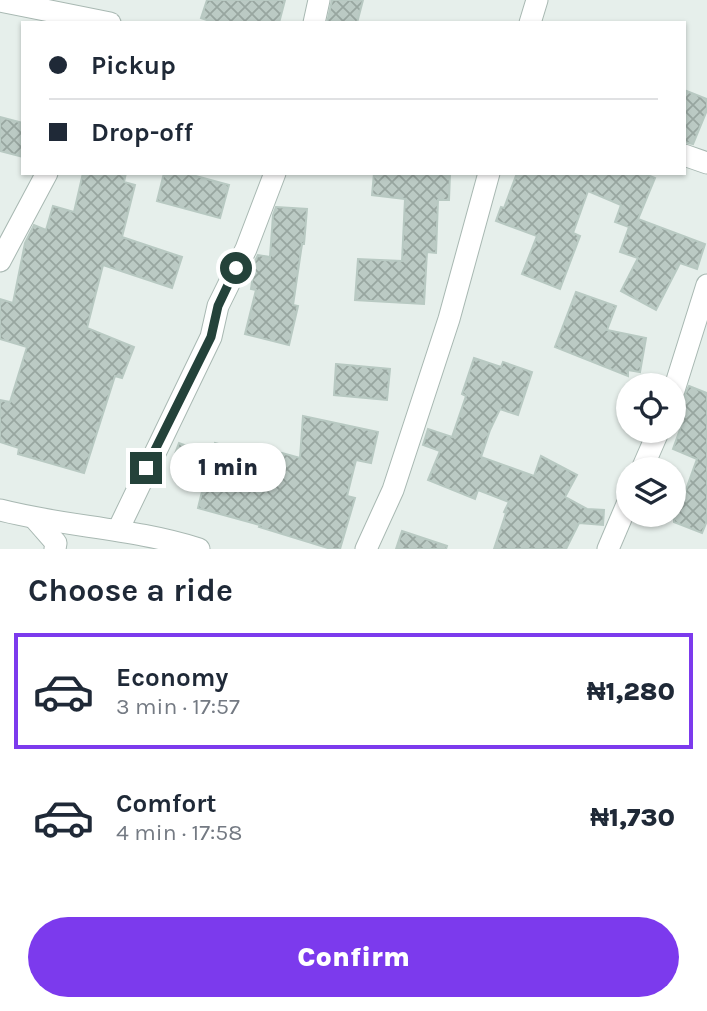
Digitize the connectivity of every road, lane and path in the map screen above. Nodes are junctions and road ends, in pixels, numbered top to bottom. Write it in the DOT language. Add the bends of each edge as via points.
graph roads {
  1 [pos="319,0"];
  2 [pos="537,0"];
  3 [pos="0,1"];
  4 [pos="101,16"];
  5 [pos="314,21"];
  6 [pos="531,21"];
  7 [pos="686,156"];
  8 [pos="707,163"];
  9 [pos="46,175"];
  10 [pos="274,175"];
  11 [pos="488,175"];
  12 [pos="0,261"];
  13 [pos="707,285"];
  14 [pos="679,373"];
  15 [pos="0,510"];
  16 [pos="35,519"];
  17 [pos="617,527"];
  18 [pos="118,530"];
  19 [pos="55,549"];
  20 [pos="199,549"];
  21 [pos="366,549"];
  22 [pos="608,549"];
  1 -- 5 [label="street"];
  2 -- 6 [label="street"];
  3 -- 4 [label="street"];
  7 -- 8 [label="street"];
  9 -- 12 [label="street"];
  10 -- 18 [label="street" via="218,306 211,337"];
  11 -- 21 [label="street" via="449,319 393,490"];
  13 -- 14 [label="street"];
  15 -- 16 [label="street"];
  16 -- 18 [label="street"];
  16 -- 19 [label="street" via="56,543"];
  17 -- 22 [label="street"];
  18 -- 20 [label="street"];
}
